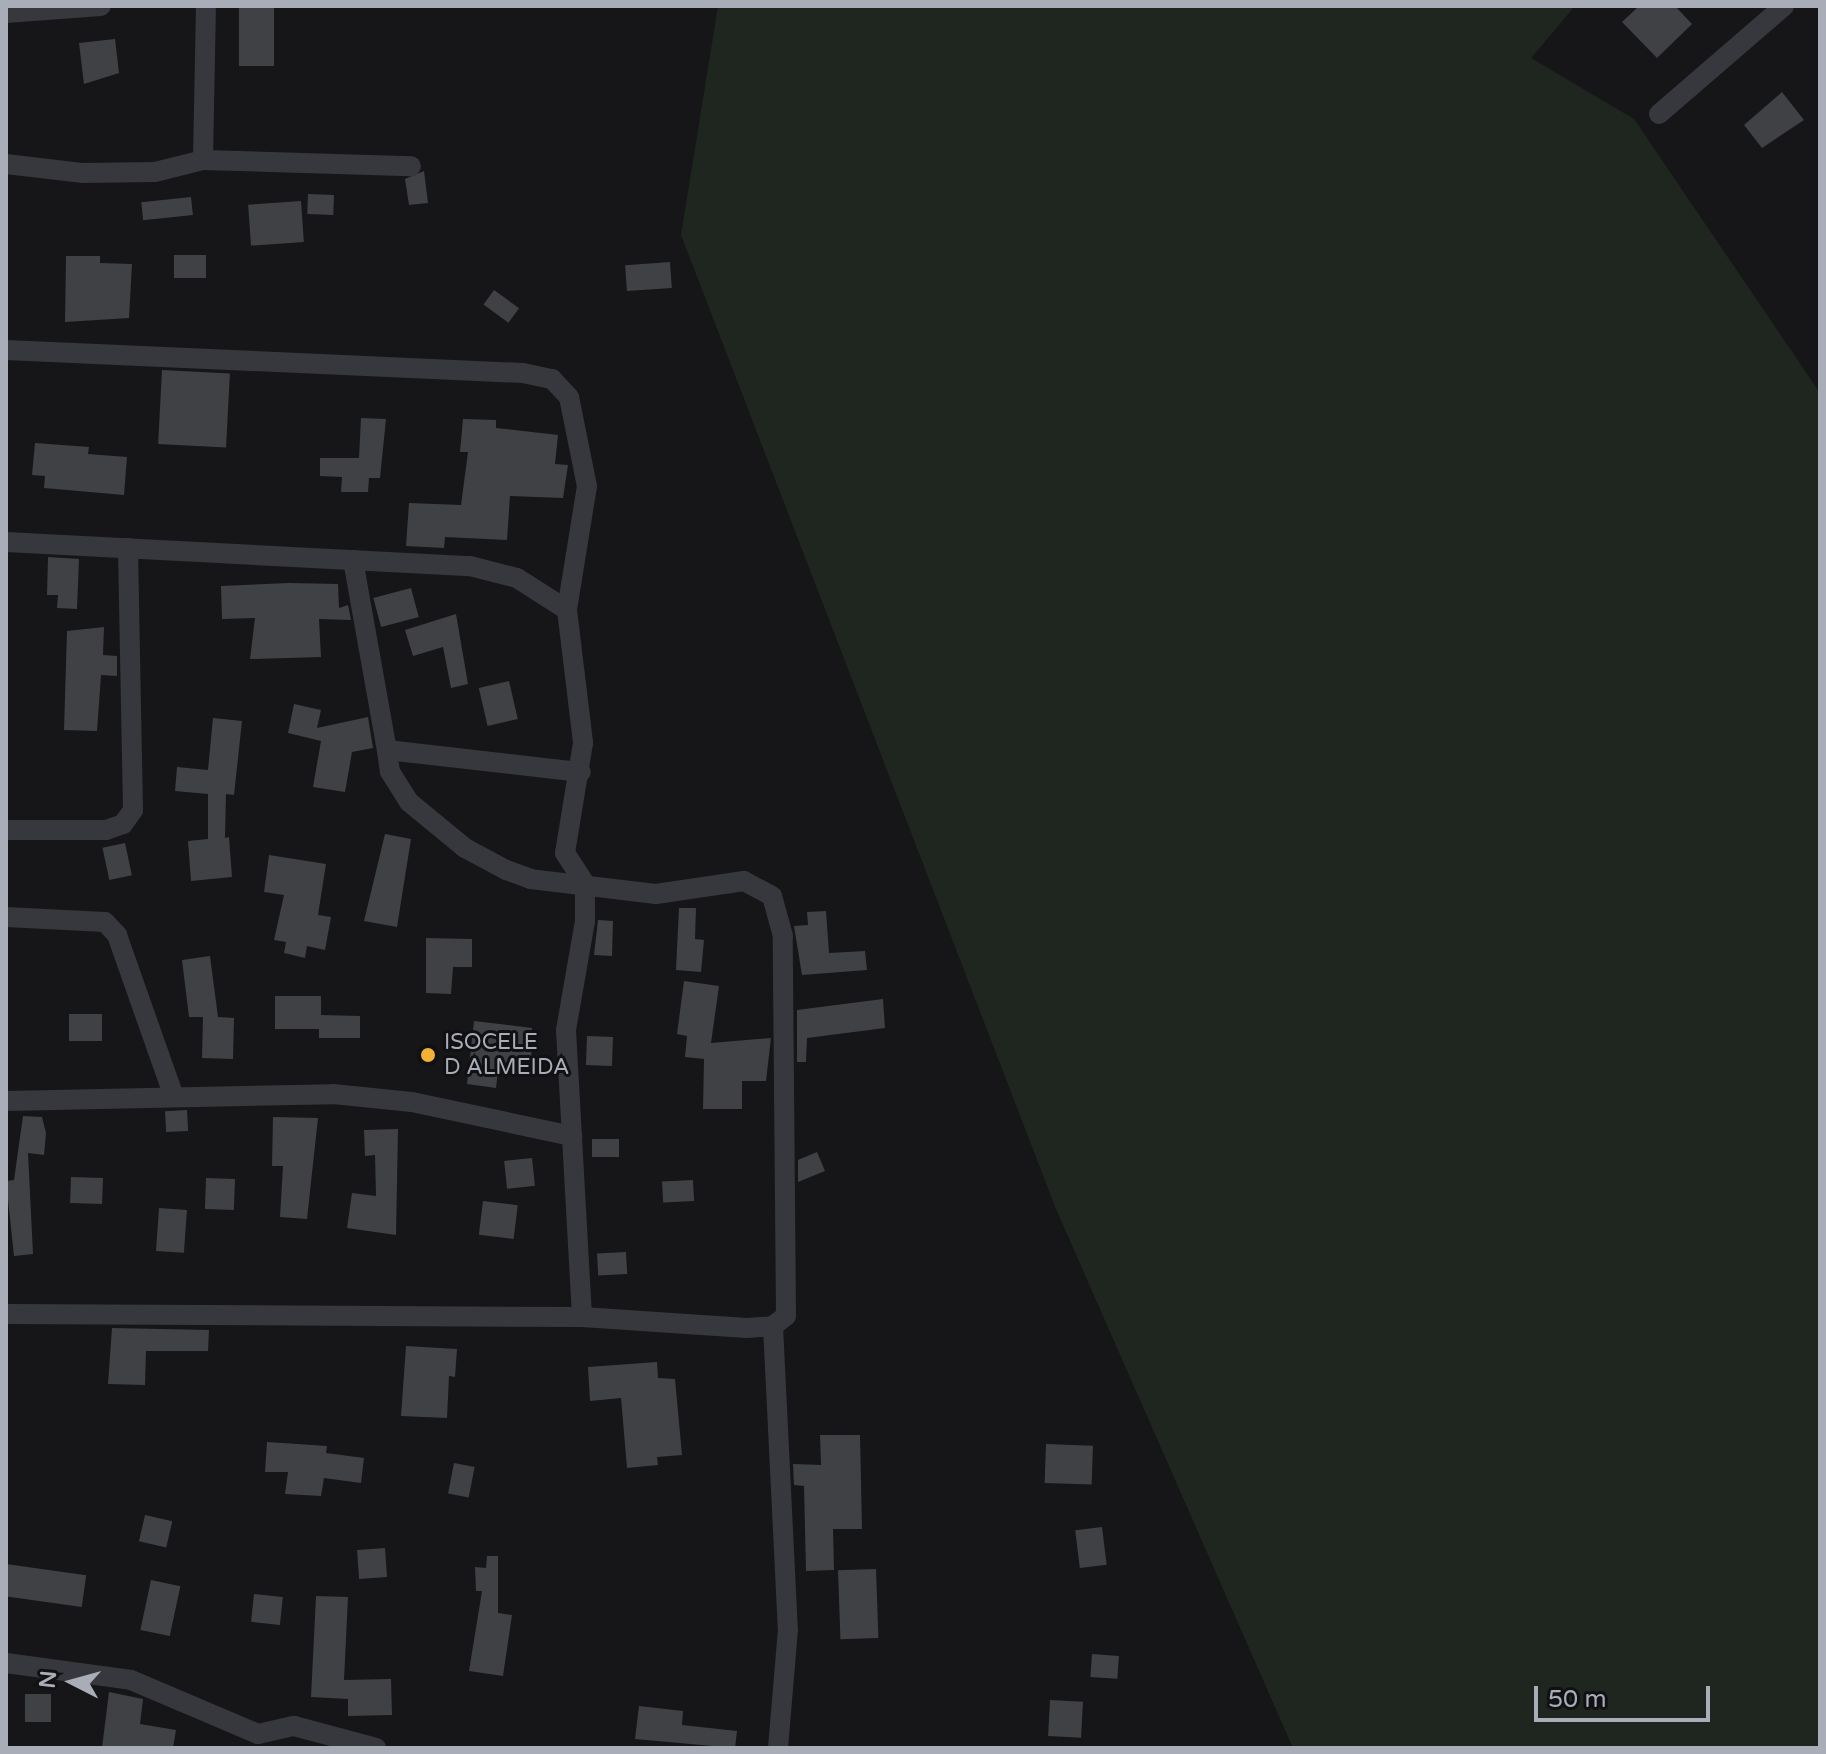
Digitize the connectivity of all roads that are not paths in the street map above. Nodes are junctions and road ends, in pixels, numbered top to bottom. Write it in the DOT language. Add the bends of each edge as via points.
graph roads {
  1 [pos="101,6"];
  2 [pos="206,6"];
  3 [pos="1784,6"];
  4 [pos="6,13"];
  5 [pos="1659,114"];
  6 [pos="203,160"];
  7 [pos="6,164"];
  8 [pos="411,166"];
  9 [pos="6,350"];
  10 [pos="6,542"];
  11 [pos="128,548"];
  12 [pos="353,560"];
  13 [pos="567,610"];
  14 [pos="387,750"];
  15 [pos="581,772"];
  16 [pos="6,830"];
  17 [pos="585,884"];
  18 [pos="6,917"];
  19 [pos="173,1094"];
  20 [pos="6,1101"];
  21 [pos="572,1136"];
  22 [pos="6,1314"];
  23 [pos="582,1317"];
  24 [pos="773,1326"];
  25 [pos="6,1663"];
  26 [pos="376,1748"];
  27 [pos="778,1748"];
  1 -- 4 [label="street"];
  2 -- 6 [label="street"];
  3 -- 5 [label="street"];
  6 -- 7 [label="street" via="155,172 83,173"];
  6 -- 8 [label="street"];
  9 -- 13 [label="street" via="523,373 552,379 573,407 587,486"];
  10 -- 11 [label="street"];
  11 -- 12 [label="street"];
  11 -- 16 [label="street" via="133,810 123,824 106,830"];
  12 -- 13 [label="street" via="470,566 517,578"];
  12 -- 14 [label="street"];
  13 -- 15 [label="street" via="582,708"];
  14 -- 15 [label="street"];
  14 -- 17 [label="street" via="390,772 409,802 465,848 531,879"];
  15 -- 17 [label="street" via="565,853"];
  17 -- 21 [label="street" via="585,921 566,1030"];
  17 -- 24 [label="street" via="656,894 744,881 772,896 780,911 788,1305 786,1316"];
  18 -- 19 [label="street" via="105,922 117,935"];
  19 -- 20 [label="street"];
  19 -- 21 [label="street" via="333,1094 412,1102"];
  21 -- 23 [label="street"];
  22 -- 23 [label="street"];
  23 -- 24 [label="street"];
  24 -- 27 [label="street" via="788,1629"];
  25 -- 26 [label="street" via="131,1680 258,1734 294,1726"];
}
